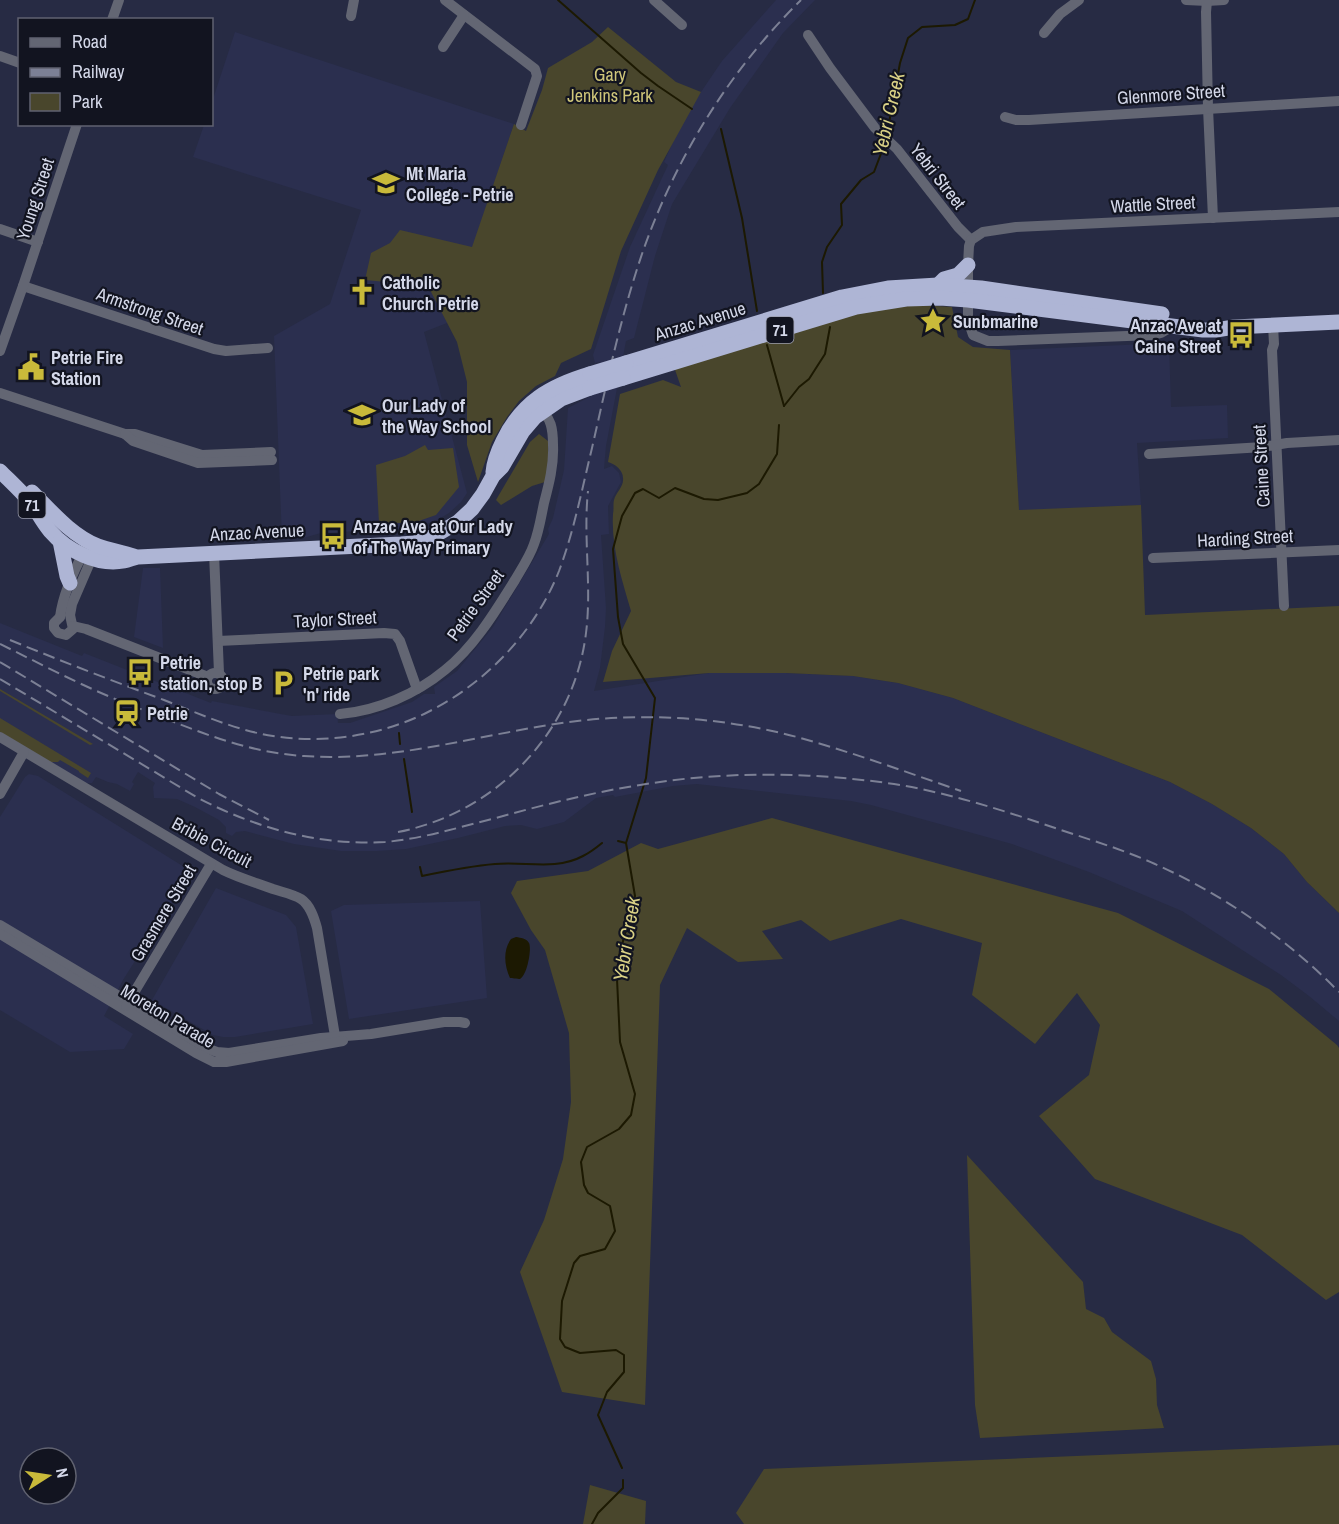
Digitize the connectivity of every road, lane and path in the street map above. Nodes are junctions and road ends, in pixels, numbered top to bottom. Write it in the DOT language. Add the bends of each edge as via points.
graph roads {
  1 [pos="119,0"];
  2 [pos="354,0"];
  3 [pos="445,0"];
  4 [pos="654,0"];
  5 [pos="1078,0"];
  6 [pos="1186,0"];
  7 [pos="1224,0"];
  8 [pos="1207,1"];
  9 [pos="464,15"];
  10 [pos="351,16"];
  11 [pos="113,18"];
  12 [pos="682,25"];
  13 [pos="1044,33"];
  14 [pos="808,35"];
  15 [pos="443,47"];
  16 [pos="0,56"];
  17 [pos="18,62"];
  18 [pos="1339,101"];
  19 [pos="1208,108"];
  20 [pos="1005,117"];
  21 [pos="521,125"];
  22 [pos="76,126"];
  23 [pos="1339,212"];
  24 [pos="1213,218"];
  25 [pos="0,229"];
  26 [pos="971,240"];
  27 [pos="38,242"];
  28 [pos="968,265"];
  29 [pos="938,285"];
  30 [pos="23,286"];
  31 [pos="968,294"];
  32 [pos="1339,322"];
  33 [pos="1173,326"];
  34 [pos="1273,326"];
  35 [pos="1234,327"];
  36 [pos="268,348"];
  37 [pos="0,351"];
  38 [pos="625,371"];
  39 [pos="590,381"];
  40 [pos="0,393"];
  41 [pos="542,411"];
  42 [pos="526,417"];
  43 [pos="1339,440"];
  44 [pos="553,444"];
  45 [pos="1276,445"];
  46 [pos="1149,454"];
  47 [pos="271,456"];
  48 [pos="0,460"];
  49 [pos="0,471"];
  50 [pos="60,541"];
  51 [pos="90,550"];
  52 [pos="1339,550"];
  53 [pos="214,553"];
  54 [pos="1281,553"];
  55 [pos="1153,558"];
  56 [pos="70,583"];
  57 [pos="1284,606"];
  58 [pos="68,621"];
  59 [pos="218,642"];
  60 [pos="417,688"];
  61 [pos="340,714"];
  62 [pos="0,737"];
  63 [pos="24,752"];
  64 [pos="0,794"];
  65 [pos="212,864"];
  66 [pos="0,925"];
  67 [pos="0,934"];
  68 [pos="127,1006"];
  69 [pos="465,1023"];
  70 [pos="336,1039"];
  1 -- 11 [label="street"];
  2 -- 10 [label="street"];
  3 -- 9 [label="street"];
  4 -- 12 [label="street"];
  5 -- 13 [label="street"];
  6 -- 8 [label="street"];
  7 -- 8 [label="street"];
  8 -- 19 [label="street"];
  9 -- 15 [label="street"];
  9 -- 21 [label="street" via="537,73"];
  14 -- 26 [label="street, Yebri Street" via="876,128"];
  16 -- 17 [label="street"];
  18 -- 19 [label="street, Glenmore Street"];
  19 -- 20 [label="street, Glenmore Street" via="1029,120"];
  19 -- 24 [label="street"];
  22 -- 27 [label="street, Young Street"];
  23 -- 24 [label="street, Wattle Street"];
  24 -- 26 [label="street, Wattle Street" via="1016,227 983,232"];
  25 -- 27 [label="street"];
  26 -- 28 [label="street"];
  27 -- 30 [label="street, Young Street"];
  28 -- 29 [label="highway"];
  28 -- 31 [label="street"];
  29 -- 31 [label="highway, Anzac Avenue / 71"];
  29 -- 38 [label="highway, Anzac Avenue / 71" via="888,288 842,297"];
  30 -- 36 [label="street, Armstrong Street" via="214,349"];
  30 -- 37 [label="street, Young Street"];
  31 -- 33 [label="highway, Anzac Avenue / 71"];
  31 -- 33 [label="street" via="968,320 980,339 1153,335"];
  31 -- 35 [label="highway, Anzac Avenue / 71"];
  31 -- 38 [label="highway, Anzac Avenue / 71" via="856,307"];
  32 -- 34 [label="highway, Anzac Avenue / 71"];
  33 -- 35 [label="highway, Anzac Avenue / 71" via="1216,330"];
  34 -- 35 [label="highway, Anzac Avenue / 71"];
  34 -- 45 [label="street, Caine Street"];
  38 -- 39 [label="highway, Anzac Avenue / 71, bridge"];
  39 -- 41 [label="highway, Anzac Avenue / 71"];
  39 -- 42 [label="highway, Anzac Avenue / 71" via="558,385 542,394"];
  40 -- 47 [label="street" via="202,455"];
  41 -- 42 [label="highway, Anzac Avenue / 71"];
  41 -- 44 [label="street, Petrie Street" via="548,418"];
  42 -- 44 [label="street" via="544,427"];
  42 -- 53 [label="highway, Anzac Avenue / 71" via="502,467 483,494 465,516 442,532 414,543"];
  43 -- 45 [label="street"];
  44 -- 60 [label="street, Petrie Street" via="539,528 526,561 468,646 444,671"];
  45 -- 46 [label="street"];
  45 -- 54 [label="street, Caine Street"];
  48 -- 51 [label="highway, Anzac Avenue / 71"];
  49 -- 50 [label="highway, Anzac Avenue / 71"];
  50 -- 51 [label="highway, Anzac Avenue / 71" via="69,547"];
  50 -- 56 [label="highway"];
  51 -- 53 [label="highway, Anzac Avenue / 71" via="138,557"];
  51 -- 56 [label="street"];
  51 -- 58 [label="street"];
  52 -- 54 [label="street, Harding Street"];
  53 -- 59 [label="street"];
  54 -- 55 [label="street, Harding Street"];
  54 -- 57 [label="street, Caine Street"];
  56 -- 58 [label="street" via="61,609"];
  58 -- 59 [label="street" via="213,675"];
  59 -- 60 [label="street, Taylor Street" via="395,634"];
  60 -- 61 [label="street, Petrie Street" via="392,701"];
  62 -- 63 [label="street, Bribie Circuit"];
  63 -- 64 [label="street"];
  63 -- 65 [label="street, Bribie Circuit"];
  65 -- 68 [label="street, Grasmere Street"];
  65 -- 70 [label="street, Bribie Circuit" via="300,898 309,907 317,927"];
  66 -- 68 [label="street, Moreton Parade"];
  67 -- 68 [label="street, Moreton Parade"];
  68 -- 70 [label="street, Moreton Parade" via="217,1052"];
  69 -- 70 [label="street, Moreton Parade" via="444,1022"];
}
